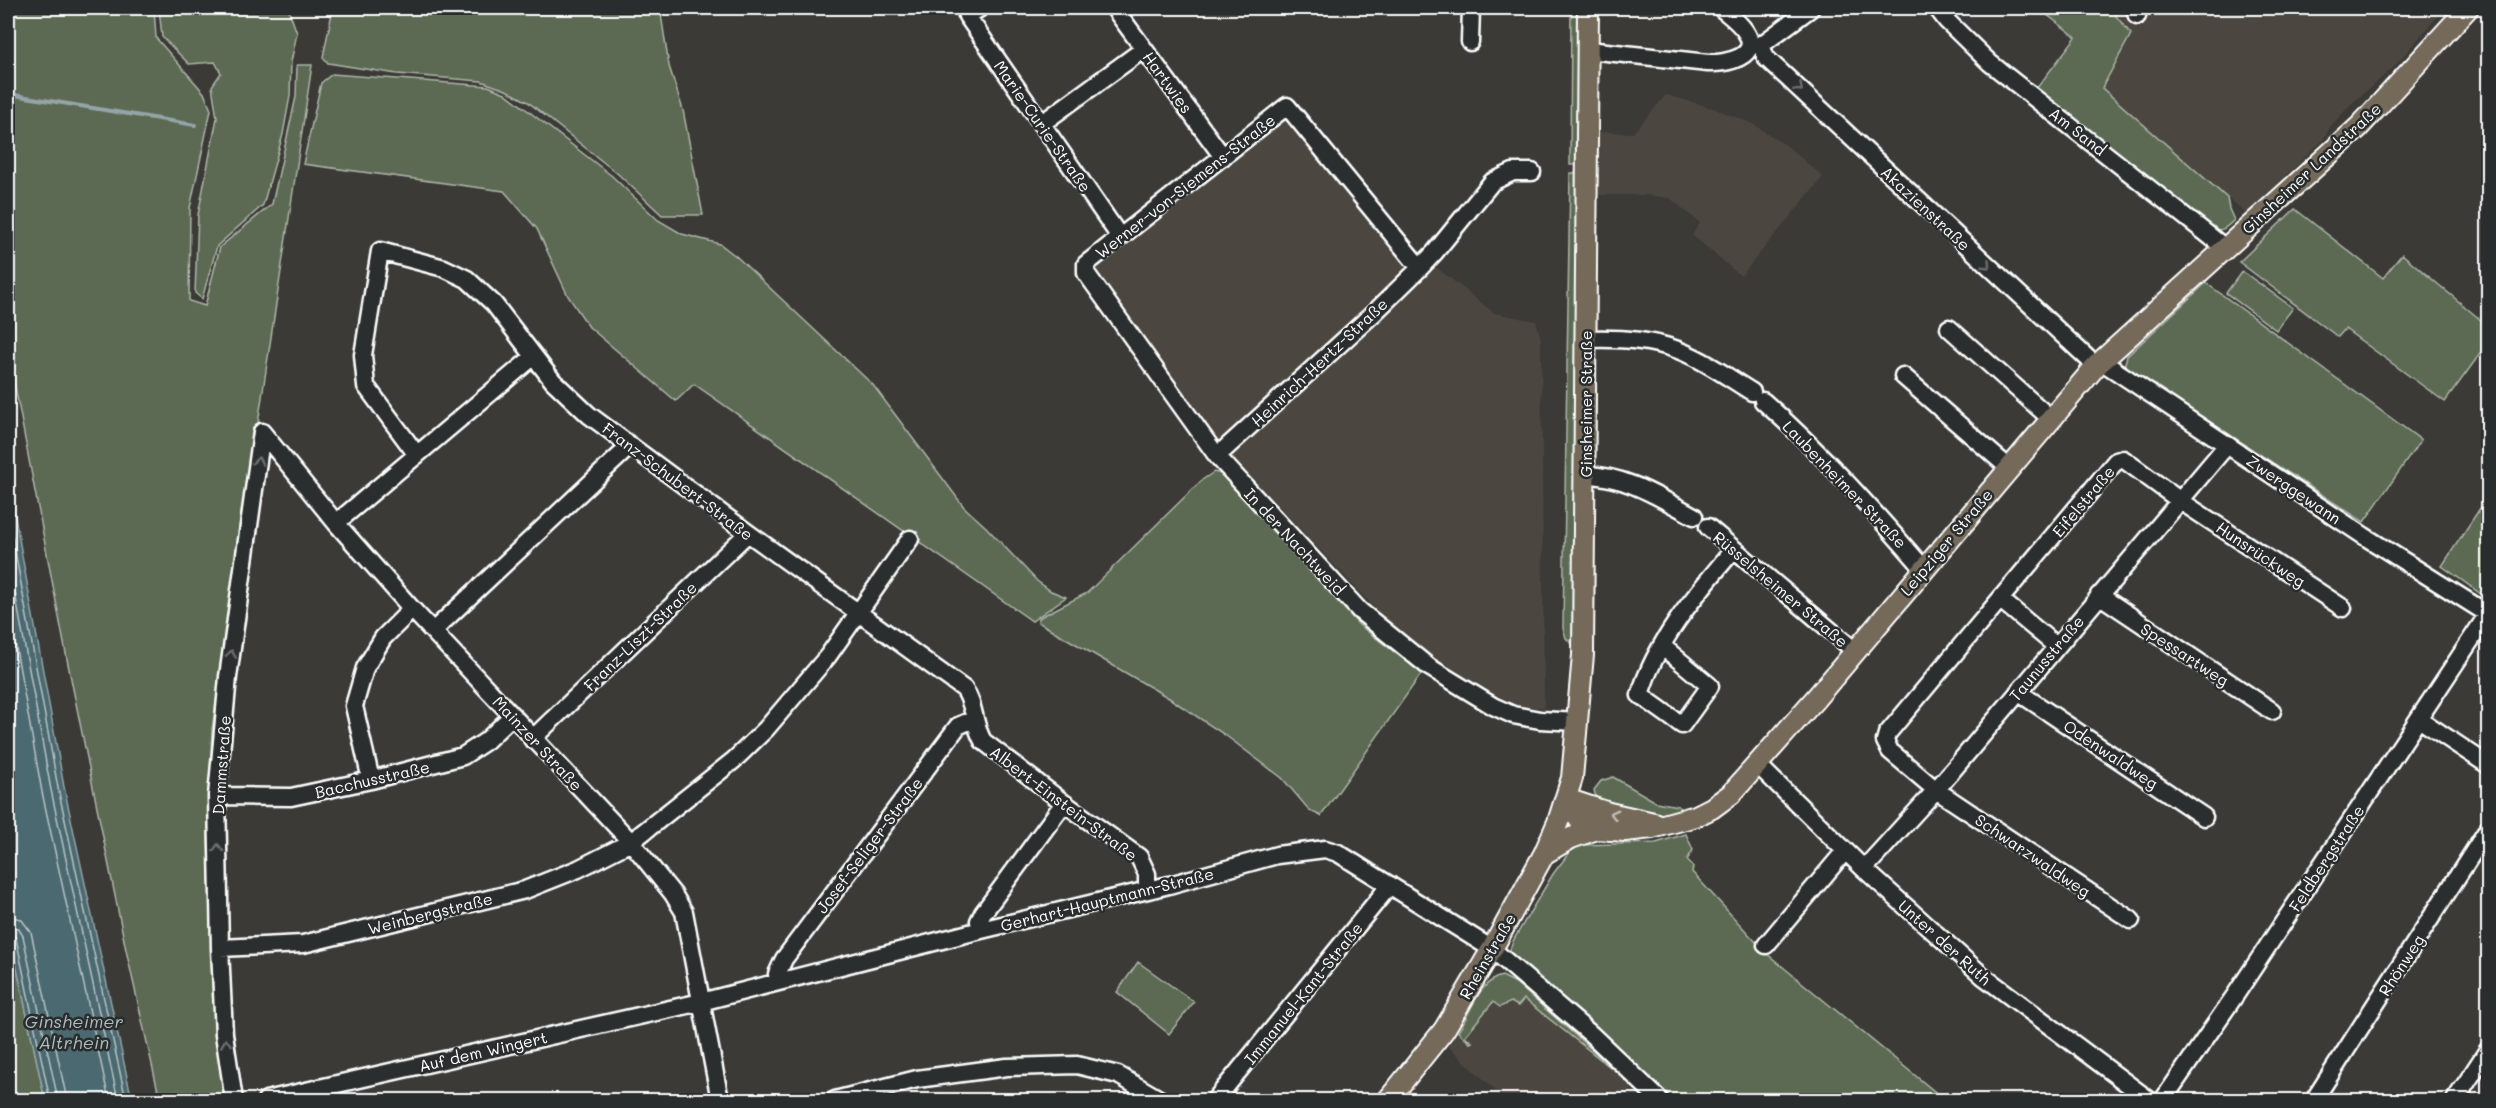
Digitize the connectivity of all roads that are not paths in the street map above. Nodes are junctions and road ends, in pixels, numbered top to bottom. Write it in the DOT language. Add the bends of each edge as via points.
graph roads {
  1 [pos="1114,8"];
  2 [pos="1471,8"];
  3 [pos="1588,8"];
  4 [pos="1720,8"];
  5 [pos="1810,8"];
  6 [pos="1937,8"];
  7 [pos="2468,8"];
  8 [pos="973,12"];
  9 [pos="1470,42"];
  10 [pos="1755,45"];
  11 [pos="1144,49"];
  12 [pos="1588,50"];
  13 [pos="1041,124"];
  14 [pos="1223,157"];
  15 [pos="1532,172"];
  16 [pos="1120,237"];
  17 [pos="2225,248"];
  18 [pos="1420,267"];
  19 [pos="1084,268"];
  20 [pos="1949,328"];
  21 [pos="1585,339"];
  22 [pos="533,357"];
  23 [pos="2099,364"];
  24 [pos="1903,376"];
  25 [pos="2050,417"];
  26 [pos="262,432"];
  27 [pos="2227,445"];
  28 [pos="630,446"];
  29 [pos="417,455"];
  30 [pos="1217,456"];
  31 [pos="2008,468"];
  32 [pos="1585,475"];
  33 [pos="2180,500"];
  34 [pos="1694,516"];
  35 [pos="336,523"];
  36 [pos="1708,527"];
  37 [pos="748,533"];
  38 [pos="910,539"];
  39 [pos="1734,549"];
  40 [pos="1924,569"];
  41 [pos="2099,595"];
  42 [pos="2001,600"];
  43 [pos="2343,608"];
  44 [pos="412,609"];
  45 [pos="858,613"];
  46 [pos="2488,614"];
  47 [pos="433,631"];
  48 [pos="1662,646"];
  49 [pos="2056,646"];
  50 [pos="1855,651"];
  51 [pos="2018,692"];
  52 [pos="2272,711"];
  53 [pos="512,716"];
  54 [pos="974,719"];
  55 [pos="2419,719"];
  56 [pos="1578,722"];
  57 [pos="532,739"];
  58 [pos="1757,764"];
  59 [pos="2488,765"];
  60 [pos="371,780"];
  61 [pos="1936,790"];
  62 [pos="217,796"];
  63 [pos="1566,799"];
  64 [pos="1064,803"];
  65 [pos="2204,817"];
  66 [pos="1663,825"];
  67 [pos="1597,829"];
  68 [pos="2488,829"];
  69 [pos="631,842"];
  70 [pos="1845,851"];
  71 [pos="1544,854"];
  72 [pos="1864,869"];
  73 [pos="1390,885"];
  74 [pos="1147,889"];
  75 [pos="2131,920"];
  76 [pos="981,930"];
  77 [pos="1766,945"];
  78 [pos="220,948"];
  79 [pos="1492,949"];
  80 [pos="778,981"];
  81 [pos="701,1002"];
  82 [pos="2488,1050"];
  83 [pos="234,1101"];
  84 [pos="266,1101"];
  85 [pos="720,1101"];
  86 [pos="835,1101"];
  87 [pos="1161,1101"];
  88 [pos="1215,1101"];
  89 [pos="1388,1101"];
  90 [pos="1660,1101"];
  91 [pos="2149,1101"];
  92 [pos="2163,1101"];
  93 [pos="2314,1101"];
  94 [pos="2455,1101"];
  1 -- 11 [label="street, Hartwies"];
  2 -- 9 [label="street"];
  3 -- 12 [label="main road, Ginsheimer Straße"];
  4 -- 10 [label="street, Akazienstraße"];
  5 -- 10 [label="street"];
  6 -- 17 [label="street, Am Sand" via="1990,63"];
  7 -- 17 [label="main road, Ginsheimer Landstraße" via="2359,127"];
  8 -- 13 [label="street, Marie-Curie-Straße"];
  10 -- 12 [label="street" via="1741,57 1723,64"];
  10 -- 23 [label="street, Akazienstraße, one-way"];
  11 -- 13 [label="street"];
  11 -- 14 [label="street, Hartwies"];
  12 -- 21 [label="main road, Ginsheimer Straße"];
  13 -- 16 [label="street, Marie-Curie-Straße"];
  14 -- 16 [label="street, Werner-von-Siemens-Straße"];
  14 -- 18 [label="street, Werner-von-Siemens-Straße" via="1287,106"];
  15 -- 18 [label="street, Heinrich-Hertz-Straße" via="1514,172 1492,182"];
  16 -- 19 [label="street, Werner-von-Siemens-Straße"];
  17 -- 23 [label="main road, Leipziger Straße"];
  18 -- 30 [label="street, Heinrich-Hertz-Straße"];
  19 -- 30 [label="street, In der Nachtweid"];
  20 -- 25 [label="street"];
  21 -- 32 [label="main road, Ginsheimer Straße"];
  21 -- 40 [label="street, Laubenheimer Straße" via="1670,347 1715,369 1757,397 1794,428 1860,495"];
  22 -- 28 [label="street, Franz-Schubert-Straße" via="589,415"];
  22 -- 29 [label="street"];
  22 -- 29 [label="street, Franz-Schubert-Straße" via="494,304 467,279 444,268 380,250 363,370 366,386"];
  23 -- 25 [label="main road, Leipziger Straße"];
  23 -- 27 [label="street, Zwerggewann"];
  24 -- 31 [label="street"];
  25 -- 31 [label="main road, Leipziger Straße"];
  26 -- 35 [label="street, Mainzer Straße"];
  62 -- 26 [label="street, Dammstraße, one-way" via="228,677"];
  27 -- 33 [label="street, Taunusstraße"];
  27 -- 46 [label="street, Zwerggewann"];
  28 -- 37 [label="street, Franz-Schubert-Straße"];
  28 -- 47 [label="street"];
  29 -- 35 [label="street"];
  30 -- 56 [label="street, In der Nachtweid" via="1360,611 1429,667 1474,696 1514,715"];
  31 -- 40 [label="main road, Leipziger Straße"];
  32 -- 34 [label="street" via="1641,488"];
  32 -- 56 [label="main road, Ginsheimer Straße" via="1583,655"];
  33 -- 41 [label="street, Taunusstraße"];
  33 -- 42 [label="street, Eifelstraße" via="2122,459 2116,461"];
  33 -- 43 [label="street, Hunsrückweg"];
  35 -- 44 [label="street, Mainzer Straße"];
  36 -- 39 [label="street, Rüsselsheimer Straße"];
  37 -- 45 [label="street, Franz-Schubert-Straße"];
  37 -- 57 [label="street, Franz-Liszt-Straße"];
  38 -- 45 [label="street, Weinbergstraße"];
  39 -- 48 [label="street" via="1693,598"];
  39 -- 50 [label="street, Rüsselsheimer Straße"];
  40 -- 50 [label="main road, Leipziger Straße"];
  41 -- 49 [label="street, Taunusstraße"];
  41 -- 52 [label="street, Spessartweg"];
  42 -- 49 [label="street"];
  42 -- 61 [label="street, Eifelstraße" via="1887,734 1885,741 1890,751"];
  44 -- 47 [label="street, Mainzer Straße"];
  44 -- 60 [label="street" via="383,638 365,668 354,706"];
  45 -- 54 [label="street, Franz-Schubert-Straße" via="964,688"];
  45 -- 69 [label="street, Weinbergstraße" via="828,656 766,729 734,760"];
  46 -- 55 [label="street, Feldbergstraße"];
  47 -- 53 [label="street, Mainzer Straße"];
  48 -- 48 [label="street" via="1640,695 1682,725 1710,686"];
  49 -- 51 [label="street, Taunusstraße"];
  50 -- 58 [label="main road, Leipziger Straße"];
  51 -- 61 [label="street, Taunusstraße"];
  51 -- 65 [label="street, Odenwaldweg"];
  53 -- 57 [label="street, Mainzer Straße"];
  53 -- 60 [label="street, Bacchusstraße" via="486,741 462,756"];
  54 -- 64 [label="street, Albert-Einstein-Straße" via="983,741"];
  54 -- 80 [label="street, Josef-Seliger-Straße" via="958,726 783,959"];
  55 -- 59 [label="street"];
  55 -- 92 [label="street, Feldbergstraße"];
  56 -- 63 [label="main road, Ginsheimer Straße"];
  57 -- 69 [label="street, Mainzer Straße"];
  58 -- 66 [label="main road, Leipziger Straße" via="1731,794 1712,808"];
  58 -- 70 [label="street, Unter der Ruth"];
  60 -- 62 [label="street, Bacchusstraße" via="291,798"];
  61 -- 72 [label="street, Taunusstraße"];
  61 -- 75 [label="street, Schwarzwaldweg"];
  78 -- 62 [label="street, Dammstraße, one-way"];
  66 -- 63 [label="main road, Leipziger Straße, one-way"];
  63 -- 67 [label="main road" via="1580,821"];
  63 -- 71 [label="main road, Rheinstraße"];
  64 -- 74 [label="street, Albert-Einstein-Straße" via="1139,857 1147,874"];
  64 -- 76 [label="street" via="983,913 979,921"];
  66 -- 67 [label="main road, Leipziger Straße" via="1641,830"];
  67 -- 71 [label="main road"];
  68 -- 93 [label="street, Rhönweg"];
  69 -- 78 [label="street, Weinbergstraße" via="525,890 303,944"];
  69 -- 81 [label="street, Mainzer Straße" via="684,912"];
  70 -- 72 [label="street, Unter der Ruth"];
  70 -- 77 [label="street"];
  71 -- 79 [label="main road, Rheinstraße"];
  72 -- 91 [label="street, Unter der Ruth" via="1983,976"];
  73 -- 74 [label="street, Gerhart-Hauptmann-Straße" via="1338,853 1324,849 1277,855"];
  73 -- 79 [label="street, Gerhart-Hauptmann-Straße"];
  73 -- 88 [label="street, Immanuel-Kant-Straße"];
  74 -- 76 [label="street, Gerhart-Hauptmann-Straße"];
  76 -- 80 [label="street, Gerhart-Hauptmann-Straße"];
  83 -- 78 [label="street, Dammstraße, one-way" via="224,1034"];
  79 -- 89 [label="main road, Rheinstraße" via="1444,1030"];
  79 -- 90 [label="street, Gerhart-Hauptmann-Straße" via="1592,1035"];
  80 -- 81 [label="street, Gerhart-Hauptmann-Straße"];
  81 -- 84 [label="street, Auf dem Wingert"];
  81 -- 85 [label="street, Mainzer Straße"];
  82 -- 94 [label="street"];
  86 -- 87 [label="street" via="917,1079 1007,1066 1077,1065 1118,1075"];
}
